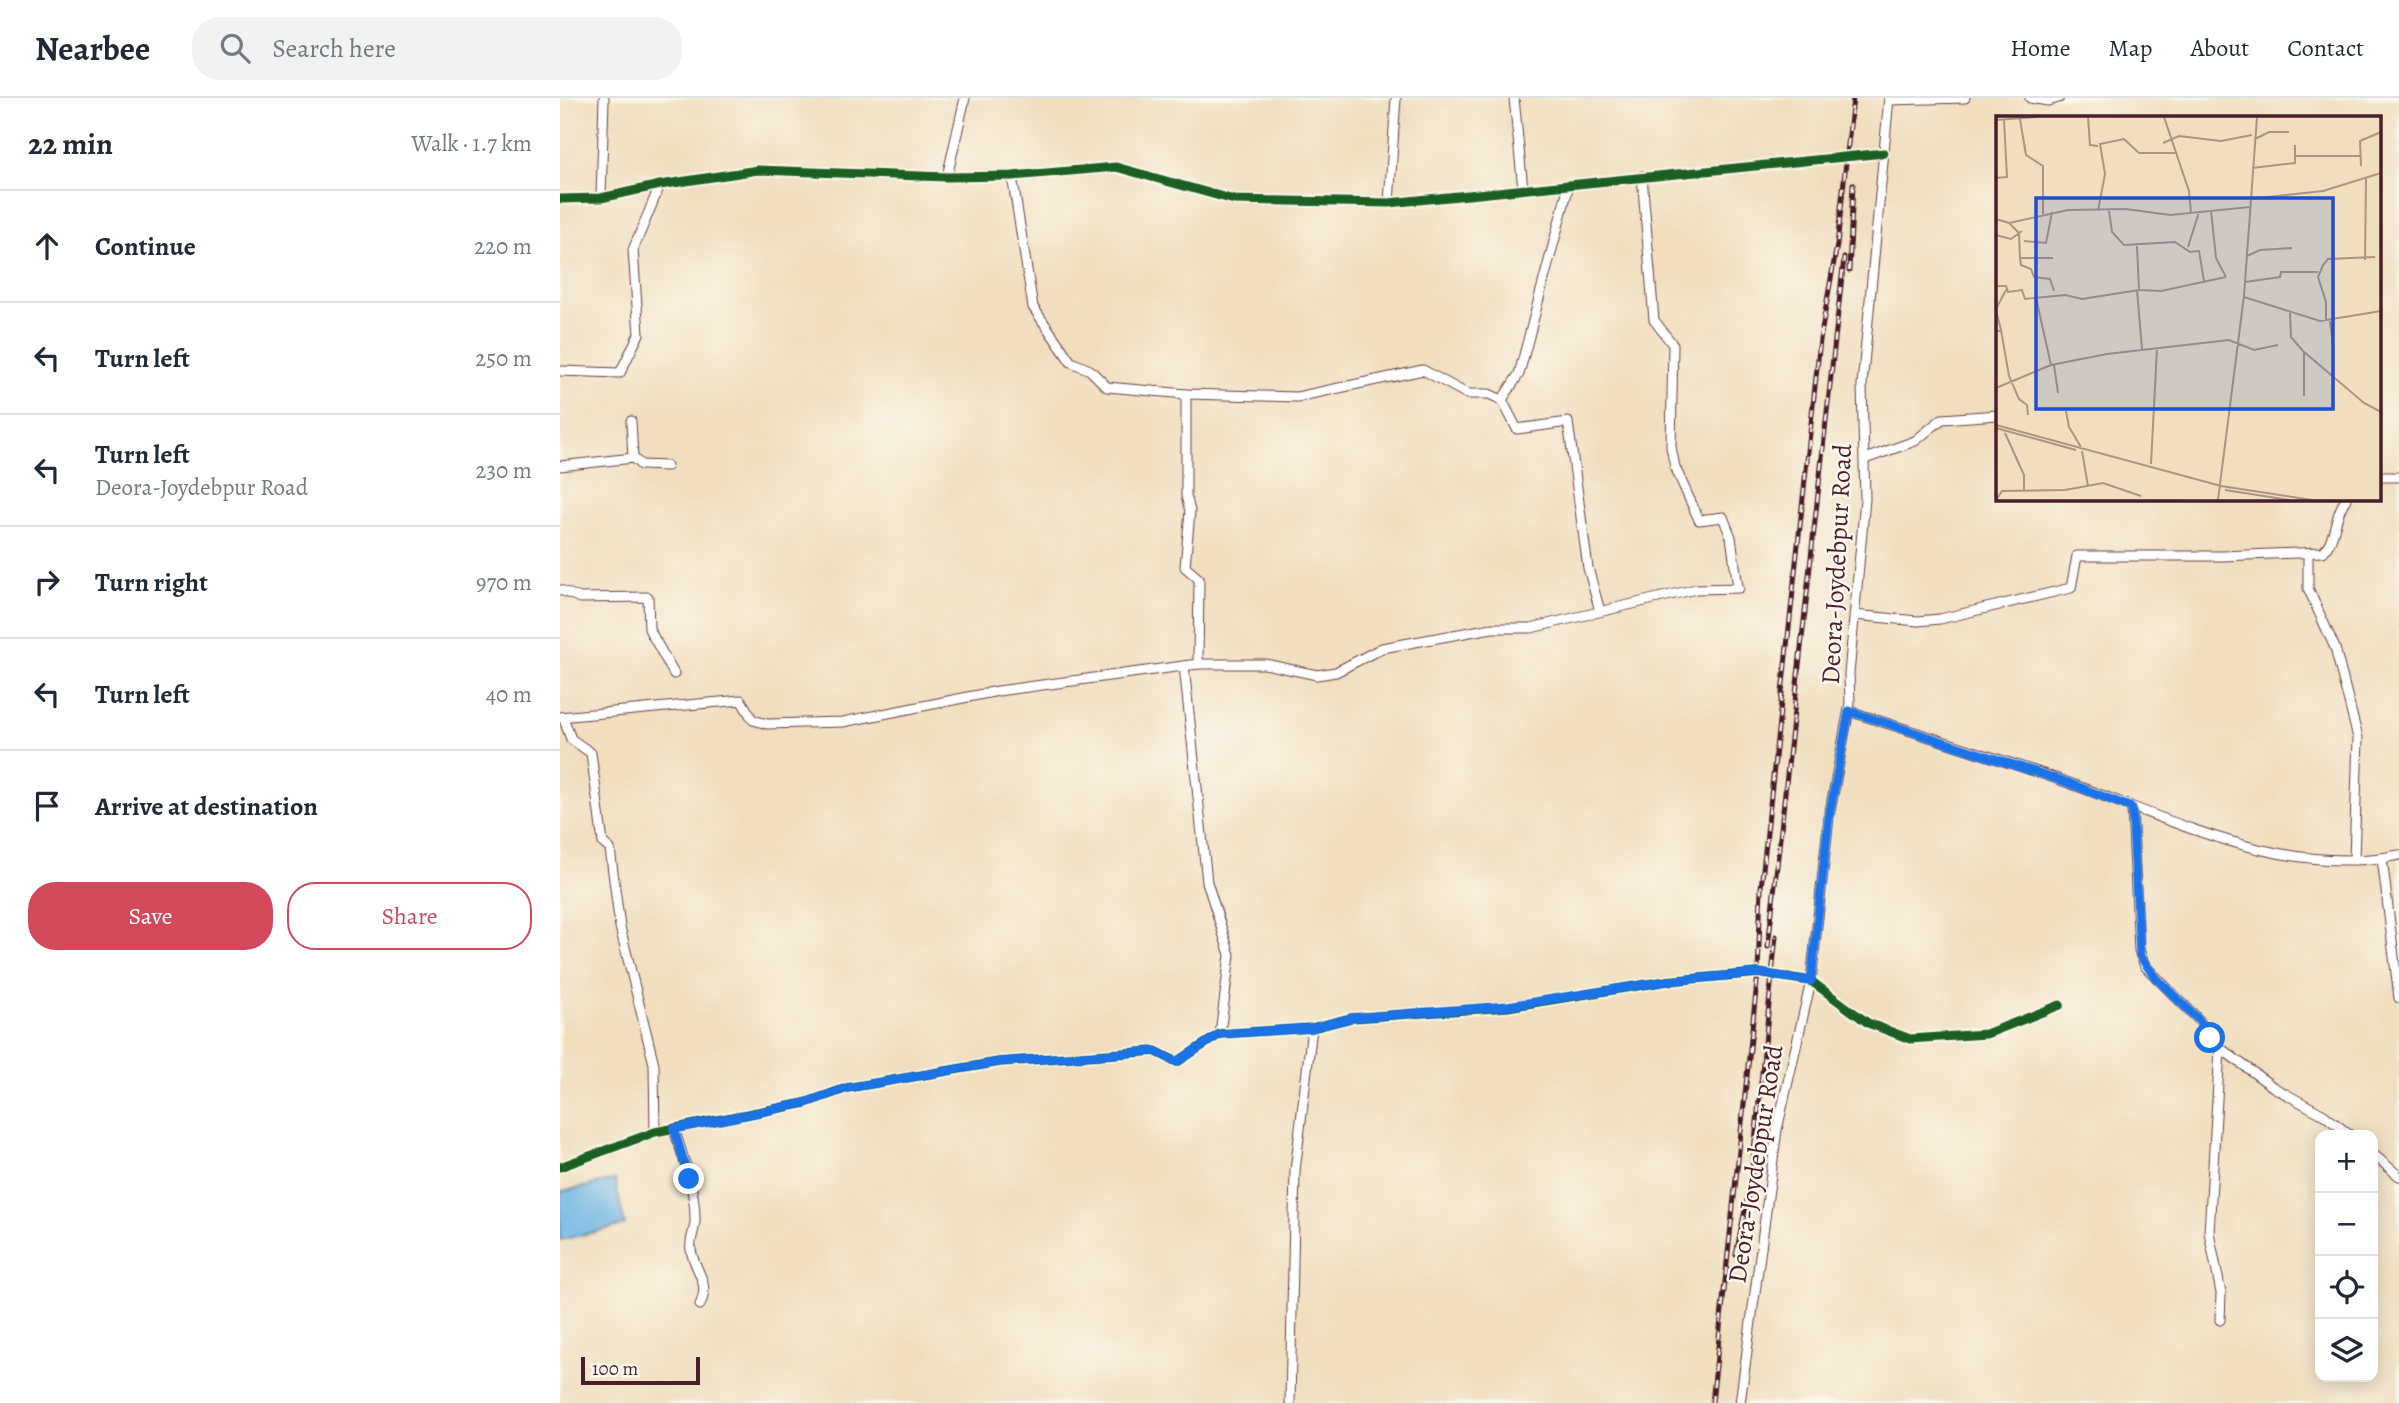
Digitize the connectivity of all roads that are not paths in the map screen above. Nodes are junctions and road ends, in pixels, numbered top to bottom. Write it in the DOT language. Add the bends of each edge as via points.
graph roads {
  1 [pos="604,98"];
  2 [pos="965,98"];
  3 [pos="1395,98"];
  4 [pos="1514,98"];
  5 [pos="1965,98"];
  6 [pos="2030,98"];
  7 [pos="2059,98"];
  8 [pos="1889,99"];
  9 [pos="1884,153"];
  10 [pos="1012,176"];
  11 [pos="1642,176"];
  12 [pos="947,177"];
  13 [pos="1569,184"];
  14 [pos="660,185"];
  15 [pos="1523,189"];
  16 [pos="601,198"];
  17 [pos="560,199"];
  18 [pos="1389,203"];
  19 [pos="560,370"];
  20 [pos="1186,394"];
  21 [pos="1502,400"];
  22 [pos="1996,415"];
  23 [pos="631,421"];
  24 [pos="633,458"];
  25 [pos="1864,459"];
  26 [pos="560,466"];
  27 [pos="667,466"];
  28 [pos="2345,500"];
  29 [pos="2308,554"];
  30 [pos="560,590"];
  31 [pos="1600,611"];
  32 [pos="1854,615"];
  33 [pos="1198,664"];
  34 [pos="1184,666"];
  35 [pos="674,674"];
  36 [pos="1849,711"];
  37 [pos="561,717"];
  38 [pos="2132,808"];
  39 [pos="2399,855"];
  40 [pos="2382,859"];
  41 [pos="2354,860"];
  42 [pos="1811,981"];
  43 [pos="2399,998"];
  44 [pos="2060,1005"];
  45 [pos="1312,1028"];
  46 [pos="1220,1034"];
  47 [pos="2220,1049"];
  48 [pos="674,1129"];
  49 [pos="2344,1130"];
  50 [pos="655,1132"];
  51 [pos="2378,1158"];
  52 [pos="560,1167"];
  53 [pos="2399,1176"];
  54 [pos="700,1306"];
  55 [pos="2220,1320"];
  56 [pos="1290,1403"];
  57 [pos="1740,1403"];
  1 -- 16 [label="street"];
  2 -- 12 [label="street"];
  3 -- 18 [label="street"];
  4 -- 15 [label="street"];
  5 -- 8 [label="street"];
  6 -- 7 [label="street"];
  8 -- 9 [label="street, Deora-Joydebpur Road"];
  9 -- 11 [label="street"];
  9 -- 25 [label="street, Deora-Joydebpur Road" via="1862,385"];
  10 -- 12 [label="street"];
  10 -- 18 [label="street" via="1116,167 1234,200"];
  10 -- 20 [label="street" via="1032,307 1071,362 1090,370 1107,387"];
  11 -- 13 [label="street"];
  11 -- 31 [label="street" via="1654,320 1673,345 1671,447 1675,467 1699,520 1723,517 1739,587 1696,589"];
  12 -- 14 [label="street" via="758,170"];
  13 -- 15 [label="street"];
  13 -- 21 [label="street" via="1519,374"];
  14 -- 16 [label="street"];
  14 -- 19 [label="street" via="633,250 639,334 620,373"];
  15 -- 18 [label="street"];
  16 -- 17 [label="street"];
  20 -- 21 [label="street" via="1297,397 1423,370 1467,394 1489,394"];
  20 -- 33 [label="street" via="1186,499 1190,511 1185,567 1199,579"];
  21 -- 31 [label="street" via="1517,429 1565,421 1571,426 1588,568"];
  22 -- 25 [label="street" via="1942,419 1915,441"];
  23 -- 24 [label="street"];
  24 -- 26 [label="street"];
  24 -- 27 [label="street" via="642,465"];
  25 -- 32 [label="street, Deora-Joydebpur Road" via="1865,499"];
  28 -- 29 [label="street" via="2337,509 2326,550"];
  29 -- 32 [label="street" via="2077,556 2071,588 1940,619"];
  29 -- 41 [label="street" via="2308,588 2335,648 2358,738"];
  30 -- 35 [label="street" via="580,598 648,597 649,629"];
  31 -- 33 [label="street" via="1531,628 1492,628 1382,648 1336,672 1317,675 1265,664"];
  32 -- 36 [label="street, Deora-Joydebpur Road"];
  33 -- 34 [label="street"];
  34 -- 37 [label="street" via="998,691 843,722 760,722 753,720 741,700"];
  34 -- 46 [label="street" via="1207,882 1230,955"];
  36 -- 38 [label="street"];
  36 -- 42 [label="street, Deora-Joydebpur Road" via="1829,817"];
  37 -- 50 [label="street" via="571,739 591,753 620,927 654,1064"];
  38 -- 41 [label="street" via="2283,854"];
  38 -- 47 [label="street" via="2140,956"];
  39 -- 40 [label="street"];
  40 -- 41 [label="street"];
  40 -- 43 [label="street"];
  42 -- 44 [label="street" via="1868,1023 1910,1039 1986,1034"];
  42 -- 45 [label="street" via="1758,973 1667,981 1508,1006 1351,1018"];
  42 -- 57 [label="street, Deora-Joydebpur Road" via="1777,1130"];
  45 -- 46 [label="street"];
  45 -- 56 [label="street" via="1295,1171"];
  46 -- 48 [label="street" via="1177,1062 1155,1051 999,1062 847,1088 805,1103"];
  47 -- 49 [label="street"];
  47 -- 55 [label="street" via="2209,1232 2221,1293"];
  48 -- 50 [label="street"];
  48 -- 54 [label="street" via="696,1220 691,1247 704,1278"];
  50 -- 52 [label="street"];
  51 -- 53 [label="street"];
}
